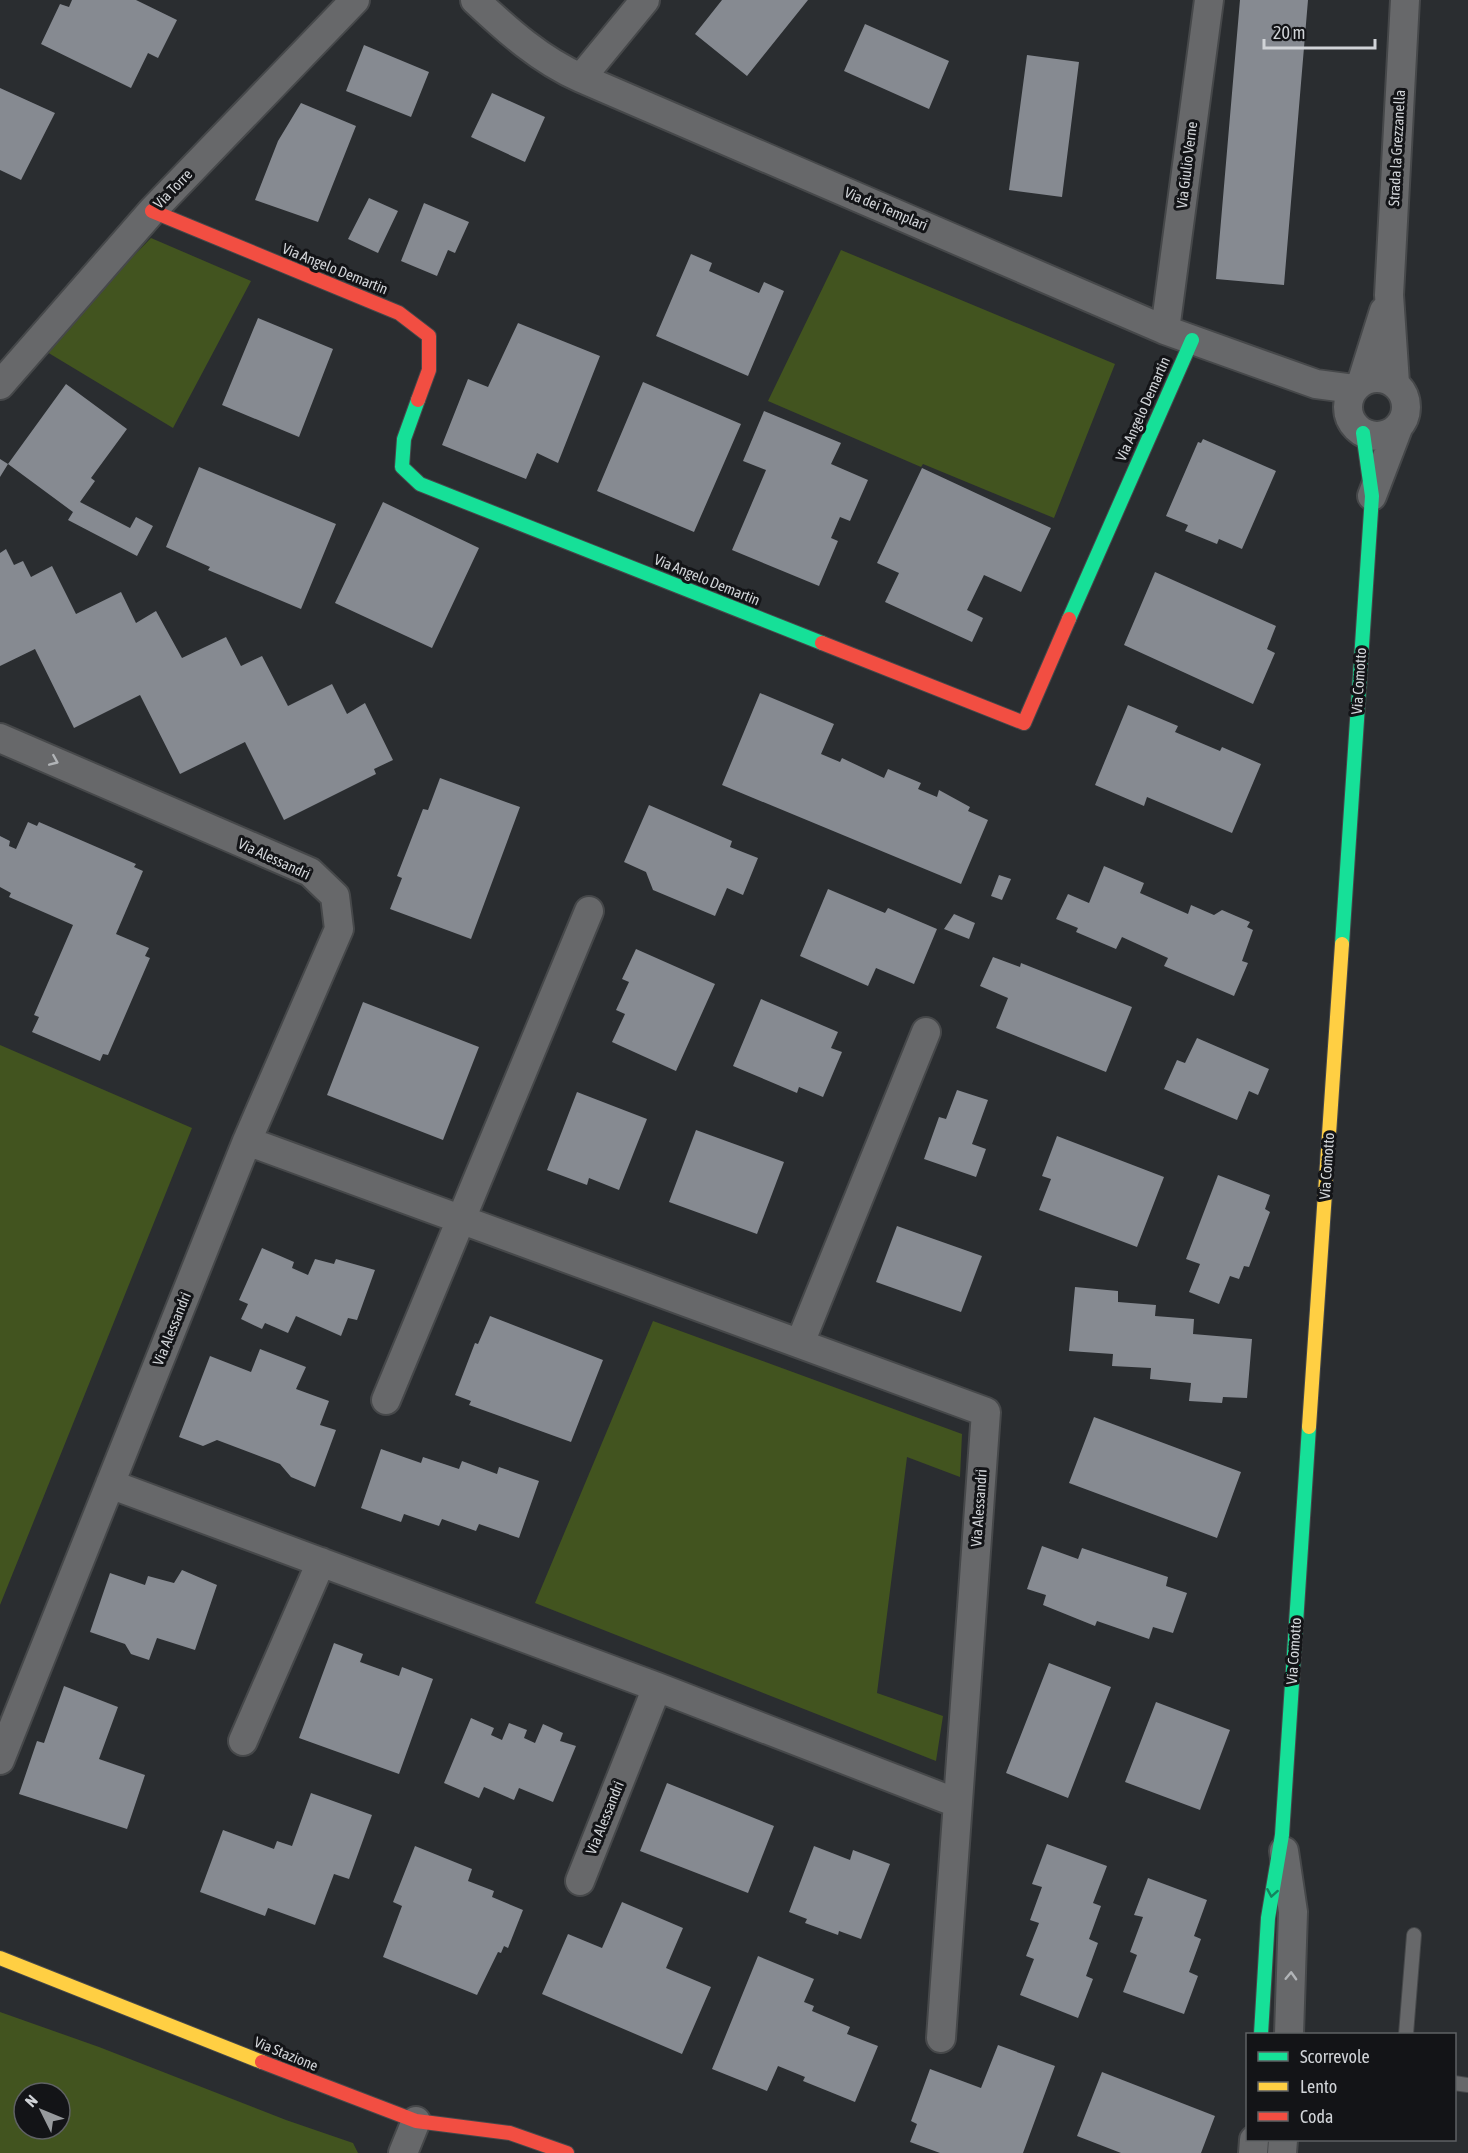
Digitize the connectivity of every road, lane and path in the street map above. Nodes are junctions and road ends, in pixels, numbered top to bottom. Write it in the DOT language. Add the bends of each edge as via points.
graph roads {
  1 [pos="355,0"];
  2 [pos="475,0"];
  3 [pos="645,0"];
  4 [pos="1209,0"];
  5 [pos="1405,0"];
  6 [pos="581,78"];
  7 [pos="152,211"];
  8 [pos="1389,295"];
  9 [pos="1166,330"];
  10 [pos="1192,340"];
  11 [pos="1395,383"];
  12 [pos="0,385"];
  13 [pos="1357,403"];
  14 [pos="1398,428"];
  15 [pos="1372,496"];
  16 [pos="0,738"];
  17 [pos="589,910"];
  18 [pos="926,1032"];
  19 [pos="247,1141"];
  20 [pos="462,1219"];
  21 [pos="800,1343"];
  22 [pos="386,1400"];
  23 [pos="110,1484"];
  24 [pos="321,1562"];
  25 [pos="657,1687"];
  26 [pos="243,1741"];
  27 [pos="0,1760"];
  28 [pos="957,1803"];
  29 [pos="1282,1835"];
  30 [pos="580,1881"];
  31 [pos="1414,1935"];
  32 [pos="0,1958"];
  33 [pos="1262,2033"];
  34 [pos="1289,2033"];
  35 [pos="1406,2033"];
  36 [pos="941,2038"];
  37 [pos="416,2121"];
  38 [pos="404,2153"];
  39 [pos="567,2153"];
  1 -- 7 [label="street, Via Torre"];
  2 -- 6 [label="street, Via dei Templari" via="509,32 561,69"];
  3 -- 6 [label="street"];
  4 -- 9 [label="street, Via Giulio Verne"];
  5 -- 8 [label="street, Strada la Grezzanella"];
  6 -- 9 [label="street, Via dei Templari"];
  7 -- 10 [label="street, Via Angelo Demartin" via="399,313 429,336 429,370 404,439 402,467 420,484 1024,723"];
  7 -- 12 [label="street, Via Torre"];
  8 -- 11 [label="street, Strada la Grezzanella"];
  8 -- 13 [label="street, Strada la Grezzanella"];
  9 -- 10 [label="street, Via dei Templari"];
  10 -- 13 [label="street, Via dei Templari" via="1316,384"];
  11 -- 13 [label="street" via="1379,378"];
  11 -- 14 [label="street, Strada la Grezzanella" via="1407,408"];
  13 -- 14 [label="street" via="1383,436"];
  13 -- 15 [label="street, Via Comotto"];
  14 -- 15 [label="street, Via Comotto"];
  15 -- 29 [label="street, Via Comotto"];
  16 -- 19 [label="street, Via Alessandri, one-way" via="310,872 335,896 339,929"];
  17 -- 20 [label="street"];
  18 -- 21 [label="street"];
  19 -- 20 [label="street, Via Alessandri"];
  19 -- 23 [label="street, Via Alessandri"];
  20 -- 21 [label="street, Via Alessandri"];
  20 -- 22 [label="street"];
  21 -- 28 [label="street, Via Alessandri" via="986,1412"];
  23 -- 24 [label="street"];
  23 -- 27 [label="street, Via Alessandri"];
  24 -- 25 [label="street"];
  24 -- 26 [label="street"];
  25 -- 28 [label="street"];
  25 -- 30 [label="street, Via Alessandri"];
  28 -- 36 [label="street, Via Alessandri"];
  29 -- 33 [label="street, Via Comotto, one-way" via="1268,1918"];
  34 -- 29 [label="street, Via Comotto, one-way" via="1293,1912"];
  31 -- 35 [label="lane"];
  32 -- 37 [label="street, Via Stazione"];
  37 -- 38 [label="street"];
  37 -- 39 [label="street, Via Stazione" via="510,2133"];
}
